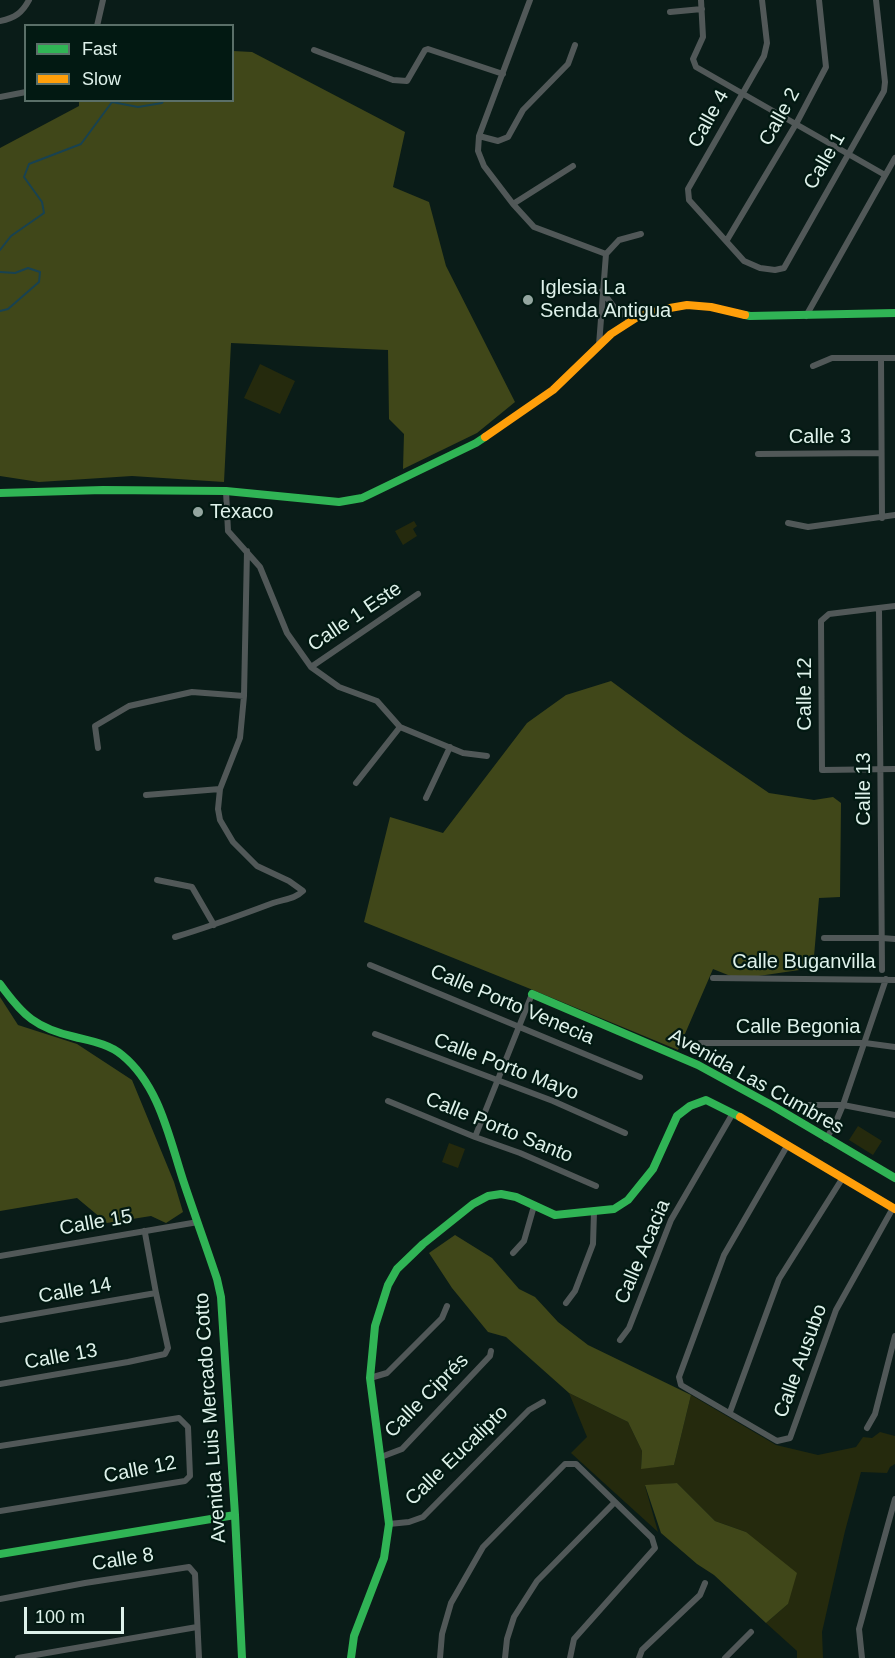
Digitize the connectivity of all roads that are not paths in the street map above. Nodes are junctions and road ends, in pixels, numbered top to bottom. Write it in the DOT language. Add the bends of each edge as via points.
graph roads {
  1 [pos="29,0"];
  2 [pos="103,0"];
  3 [pos="530,0"];
  4 [pos="701,0"];
  5 [pos="762,0"];
  6 [pos="819,0"];
  7 [pos="876,0"];
  8 [pos="702,9"];
  9 [pos="670,12"];
  10 [pos="0,21"];
  11 [pos="97,24"];
  12 [pos="575,45"];
  13 [pos="314,50"];
  14 [pos="503,74"];
  15 [pos="24,92"];
  16 [pos="742,94"];
  17 [pos="0,97"];
  18 [pos="796,124"];
  19 [pos="479,136"];
  20 [pos="849,154"];
  21 [pos="895,158"];
  22 [pos="573,166"];
  23 [pos="885,175"];
  24 [pos="513,204"];
  25 [pos="641,234"];
  26 [pos="727,240"];
  27 [pos="606,254"];
  28 [pos="602,291"];
  29 [pos="895,313"];
  30 [pos="806,316"];
  31 [pos="635,318"];
  32 [pos="599,345"];
  33 [pos="881,358"];
  34 [pos="895,358"];
  35 [pos="813,366"];
  36 [pos="881,453"];
  37 [pos="759,454"];
  38 [pos="226,491"];
  39 [pos="0,493"];
  40 [pos="895,515"];
  41 [pos="882,518"];
  42 [pos="788,523"];
  43 [pos="247,551"];
  44 [pos="418,594"];
  45 [pos="895,606"];
  46 [pos="879,608"];
  47 [pos="311,667"];
  48 [pos="244,696"];
  49 [pos="400,727"];
  50 [pos="450,747"];
  51 [pos="98,748"];
  52 [pos="487,756"];
  53 [pos="881,769"];
  54 [pos="895,769"];
  55 [pos="356,783"];
  56 [pos="220,789"];
  57 [pos="146,795"];
  58 [pos="426,798"];
  59 [pos="157,880"];
  60 [pos="214,925"];
  61 [pos="176,937"];
  62 [pos="824,938"];
  63 [pos="882,938"];
  64 [pos="895,939"];
  65 [pos="370,964"];
  66 [pos="882,970"];
  67 [pos="713,978"];
  68 [pos="886,979"];
  69 [pos="895,980"];
  70 [pos="0,984"];
  71 [pos="532,994"];
  72 [pos="519,1025"];
  73 [pos="375,1034"];
  74 [pos="700,1043"];
  75 [pos="865,1043"];
  76 [pos="895,1047"];
  77 [pos="640,1077"];
  78 [pos="497,1081"];
  79 [pos="388,1101"];
  80 [pos="801,1105"];
  81 [pos="843,1105"];
  82 [pos="733,1113"];
  83 [pos="895,1115"];
  84 [pos="625,1133"];
  85 [pos="476,1137"];
  86 [pos="826,1138"];
  87 [pos="787,1146"];
  88 [pos="895,1178"];
  89 [pos="842,1179"];
  90 [pos="596,1186"];
  91 [pos="534,1206"];
  92 [pos="894,1208"];
  93 [pos="594,1212"];
  94 [pos="198,1222"];
  95 [pos="144,1232"];
  96 [pos="513,1253"];
  97 [pos="0,1256"];
  98 [pos="156,1293"];
  99 [pos="566,1303"];
  100 [pos="447,1306"];
  101 [pos="0,1320"];
  102 [pos="895,1336"];
  103 [pos="620,1340"];
  104 [pos="491,1351"];
  105 [pos="370,1378"];
  106 [pos="0,1384"];
  107 [pos="543,1402"];
  108 [pos="730,1412"];
  109 [pos="867,1428"];
  110 [pos="0,1446"];
  111 [pos="381,1457"];
  112 [pos="895,1499"];
  113 [pos="615,1502"];
  114 [pos="0,1511"];
  115 [pos="235,1515"];
  116 [pos="389,1524"];
  117 [pos="0,1554"];
  118 [pos="705,1583"];
  119 [pos="0,1599"];
  120 [pos="197,1627"];
  121 [pos="751,1632"];
  122 [pos="18,1658"];
  123 [pos="199,1658"];
  124 [pos="242,1658"];
  125 [pos="351,1658"];
  126 [pos="440,1658"];
  127 [pos="505,1658"];
  128 [pos="570,1658"];
  129 [pos="639,1658"];
  130 [pos="725,1658"];
  131 [pos="862,1658"];
  1 -- 10 [label="street" via="18,15"];
  2 -- 11 [label="street"];
  3 -- 14 [label="street"];
  4 -- 8 [label="street"];
  5 -- 16 [label="street, Calle 4" via="764,56"];
  6 -- 18 [label="street, Calle 2" via="826,67"];
  7 -- 20 [label="street, Calle 1" via="884,91"];
  8 -- 9 [label="street"];
  8 -- 16 [label="street" via="703,37 693,59 696,67"];
  12 -- 19 [label="street" via="568,64 523,110 508,137 498,141"];
  13 -- 14 [label="street" via="393,80 407,81 428,49"];
  14 -- 19 [label="street"];
  15 -- 17 [label="street"];
  16 -- 18 [label="street"];
  16 -- 26 [label="street, Calle 4" via="688,189 689,200"];
  18 -- 20 [label="street"];
  18 -- 26 [label="street, Calle 2"];
  19 -- 24 [label="street" via="478,151 484,166"];
  20 -- 23 [label="street"];
  20 -- 26 [label="street, Calle 1" via="784,268 760,268 744,261"];
  21 -- 23 [label="street"];
  22 -- 24 [label="street"];
  23 -- 30 [label="street"];
  24 -- 27 [label="street" via="534,227"];
  25 -- 27 [label="street" via="619,240"];
  27 -- 28 [label="street"];
  28 -- 31 [label="street" via="614,307"];
  28 -- 32 [label="street"];
  29 -- 30 [label="street"];
  30 -- 31 [label="street" via="750,316 687,305"];
  31 -- 32 [label="street"];
  32 -- 38 [label="street" via="553,390 476,443 362,498 339,502"];
  33 -- 34 [label="street"];
  33 -- 35 [label="street" via="832,358"];
  33 -- 36 [label="street"];
  36 -- 37 [label="street, Calle 3"];
  36 -- 41 [label="street"];
  38 -- 39 [label="street"];
  38 -- 43 [label="street" via="228,531"];
  40 -- 41 [label="street"];
  41 -- 42 [label="street" via="808,527"];
  43 -- 47 [label="street" via="260,567 287,633"];
  43 -- 48 [label="street"];
  44 -- 47 [label="street, Calle 1 Este"];
  45 -- 46 [label="street, Calle 12"];
  46 -- 53 [label="street, Calle 13"];
  46 -- 53 [label="street, Calle 12" via="829,614 821,621 822,770"];
  47 -- 49 [label="street" via="339,687 377,701"];
  48 -- 51 [label="street" via="192,692 129,706 95,726"];
  48 -- 56 [label="street" via="240,738"];
  49 -- 50 [label="street"];
  49 -- 55 [label="street"];
  50 -- 52 [label="street"];
  50 -- 58 [label="street"];
  53 -- 54 [label="street, Calle 12"];
  53 -- 63 [label="street, Calle 13"];
  56 -- 57 [label="street"];
  56 -- 60 [label="street" via="220,820 233,842 257,866 303,891"];
  59 -- 60 [label="street" via="192,887"];
  60 -- 61 [label="street"];
  62 -- 63 [label="street"];
  63 -- 64 [label="street"];
  63 -- 66 [label="street, Calle 13"];
  65 -- 72 [label="street, Calle Porto Venecia"];
  67 -- 68 [label="street, Calle Buganvilla"];
  68 -- 69 [label="street, Calle Buganvilla"];
  68 -- 75 [label="street"];
  70 -- 94 [label="street, Avenida Luis Mercado Cotto" via="24,1014 44,1028 104,1046 121,1055 143,1079 161,1113"];
  71 -- 72 [label="street"];
  71 -- 86 [label="street, Avenida Las Cumbres" via="698,1065"];
  72 -- 77 [label="street, Calle Porto Venecia"];
  72 -- 78 [label="street"];
  73 -- 78 [label="street, Calle Porto Mayo"];
  74 -- 75 [label="street, Calle Begonia"];
  75 -- 76 [label="street, Calle Begonia"];
  75 -- 81 [label="street"];
  78 -- 84 [label="street, Calle Porto Mayo"];
  78 -- 85 [label="street"];
  79 -- 85 [label="street, Calle Porto Santo"];
  80 -- 81 [label="street"];
  81 -- 83 [label="street"];
  81 -- 86 [label="street"];
  82 -- 87 [label="street"];
  82 -- 93 [label="street" via="706,1100 690,1106 677,1116 653,1169 628,1200 614,1209"];
  82 -- 103 [label="street, Calle Acacia" via="671,1220 629,1328"];
  85 -- 90 [label="street, Calle Porto Santo"];
  86 -- 88 [label="street, Avenida Las Cumbres"];
  87 -- 89 [label="street"];
  87 -- 108 [label="street, Calle Ausubo" via="724,1255 679,1377 681,1385"];
  89 -- 92 [label="street"];
  89 -- 108 [label="street" via="779,1279"];
  91 -- 93 [label="street" via="555,1215"];
  91 -- 96 [label="street" via="524,1241"];
  91 -- 105 [label="street" via="516,1197 488,1196 423,1244 397,1269 375,1326"];
  92 -- 108 [label="street, Calle Ausubo" via="836,1310 790,1438 777,1441"];
  93 -- 99 [label="street" via="593,1244 575,1291"];
  94 -- 95 [label="street, Calle 15"];
  94 -- 115 [label="street, Avenida Luis Mercado Cotto" via="221,1297"];
  95 -- 97 [label="street, Calle 15"];
  95 -- 98 [label="street"];
  98 -- 101 [label="street, Calle 14"];
  98 -- 106 [label="street, Calle 13" via="168,1348 165,1353"];
  100 -- 105 [label="street" via="442,1318 387,1374"];
  102 -- 109 [label="street" via="875,1414"];
  104 -- 111 [label="street, Calle Ciprés" via="402,1449"];
  105 -- 111 [label="street"];
  107 -- 116 [label="street, Calle Eucalipto" via="529,1410 423,1517"];
  110 -- 114 [label="street, Calle 12" via="178,1419 188,1427 190,1476 185,1481"];
  111 -- 116 [label="street"];
  112 -- 131 [label="street" via="859,1629"];
  113 -- 126 [label="street" via="576,1464 565,1464 483,1547 451,1603"];
  113 -- 127 [label="street" via="537,1581 514,1617"];
  113 -- 128 [label="street" via="652,1539 655,1548 574,1639"];
  115 -- 117 [label="street"];
  115 -- 124 [label="street, Avenida Luis Mercado Cotto"];
  116 -- 125 [label="street" via="384,1558 354,1636"];
  118 -- 129 [label="street" via="700,1594 642,1650"];
  119 -- 120 [label="street, Calle 8" via="189,1567 195,1574"];
  120 -- 122 [label="street"];
  120 -- 123 [label="street"];
  121 -- 130 [label="street"];
}
